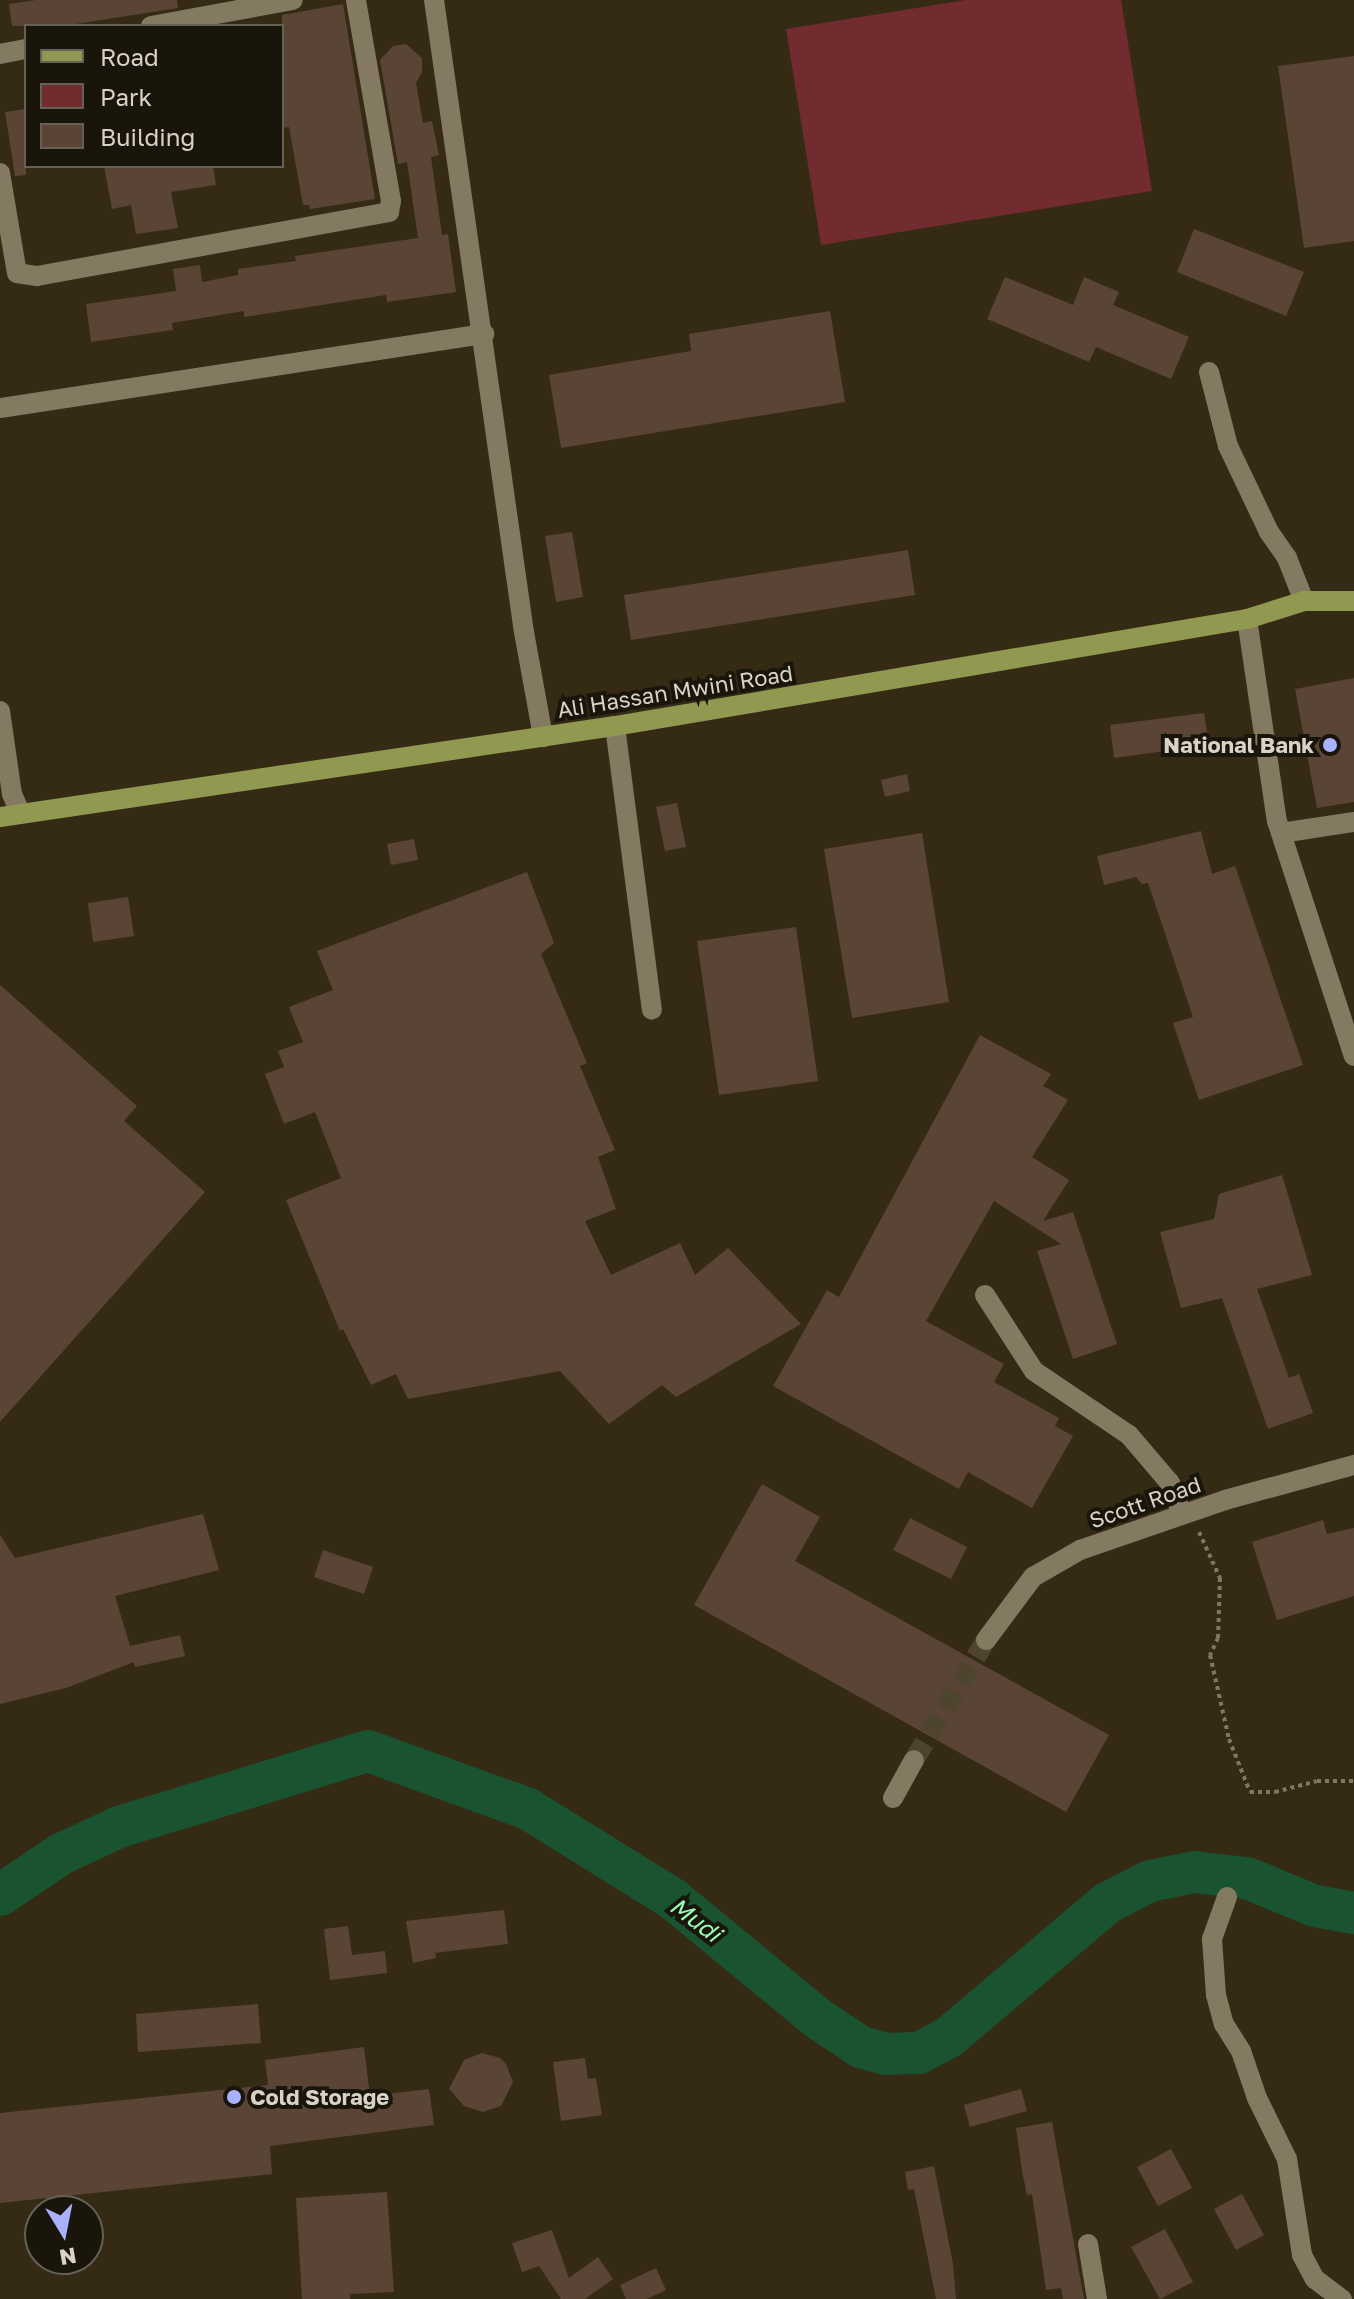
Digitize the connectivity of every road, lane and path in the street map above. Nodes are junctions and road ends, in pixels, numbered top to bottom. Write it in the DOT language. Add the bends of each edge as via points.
graph roads {
  1 [pos="293,0"];
  2 [pos="356,0"];
  3 [pos="434,0"];
  4 [pos="162,24"];
  5 [pos="24,49"];
  6 [pos="0,54"];
  7 [pos="0,173"];
  8 [pos="5,238"];
  9 [pos="484,334"];
  10 [pos="1209,372"];
  11 [pos="0,408"];
  12 [pos="1304,601"];
  13 [pos="1354,601"];
  14 [pos="1247,619"];
  15 [pos="0,711"];
  16 [pos="615,726"];
  17 [pos="543,737"];
  18 [pos="10,815"];
  19 [pos="1354,822"];
  20 [pos="1281,833"];
  21 [pos="652,1010"];
  22 [pos="1353,1051"];
  23 [pos="985,1295"];
  24 [pos="1354,1465"];
  25 [pos="1186,1513"];
  26 [pos="986,1640"];
  27 [pos="914,1760"];
  28 [pos="1354,1781"];
  29 [pos="893,1798"];
  30 [pos="1227,1897"];
  31 [pos="1088,2244"];
  32 [pos="1097,2299"];
  33 [pos="1342,2299"];
  1 -- 4 [label="street"];
  2 -- 8 [label="street" via="389,212 37,276 17,273"];
  3 -- 9 [label="street"];
  5 -- 6 [label="street"];
  7 -- 8 [label="street"];
  9 -- 11 [label="street"];
  9 -- 17 [label="street"];
  10 -- 12 [label="street" via="1228,446"];
  12 -- 13 [label="main road, Ali Hassan Mwini Road"];
  12 -- 14 [label="main road, Ali Hassan Mwini Road"];
  14 -- 16 [label="main road, Ali Hassan Mwini Road"];
  14 -- 20 [label="street"];
  15 -- 18 [label="street" via="12,794"];
  16 -- 17 [label="main road, Ali Hassan Mwini Road"];
  16 -- 21 [label="street"];
  17 -- 18 [label="main road, Ali Hassan Mwini Road"];
  19 -- 20 [label="street"];
  20 -- 22 [label="street"];
  23 -- 25 [label="street" via="1034,1371 1129,1435 1170,1483"];
  24 -- 25 [label="street, Scott Road"];
  25 -- 26 [label="street, Scott Road" via="1080,1550 1033,1577"];
  25 -- 28 [label="path" via="1220,1578 1218,1638 1210,1655 1229,1739 1250,1792"];
  27 -- 29 [label="street"];
  30 -- 33 [label="street" via="1212,1939 1224,2024 1287,2159 1302,2255 1315,2279"];
  31 -- 32 [label="street"];
}
